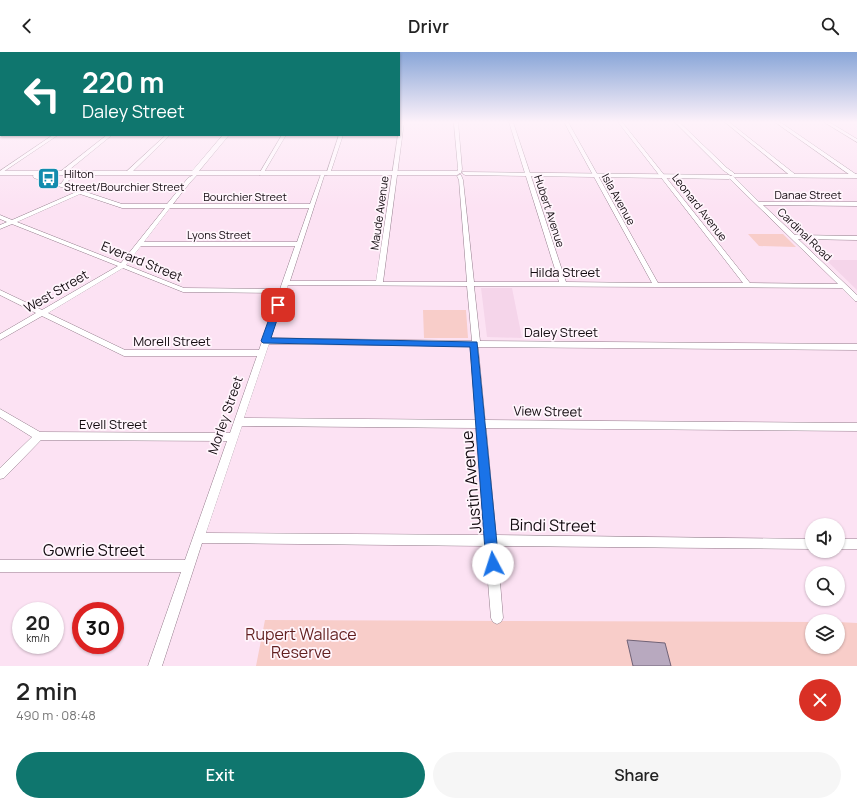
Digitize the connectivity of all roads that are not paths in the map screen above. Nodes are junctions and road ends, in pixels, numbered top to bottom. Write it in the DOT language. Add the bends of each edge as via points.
graph roads {
  1 [pos="33,151"];
  2 [pos="90,151"];
  3 [pos="152,151"];
  4 [pos="213,151"];
  5 [pos="275,151"];
  6 [pos="335,151"];
  7 [pos="398,151"];
  8 [pos="459,151"];
  9 [pos="520,151"];
  10 [pos="582,151"];
  11 [pos="643,151"];
  12 [pos="706,151"];
  13 [pos="763,151"];
  14 [pos="818,151"];
  15 [pos="0,173"];
  16 [pos="37,173"];
  17 [pos="62,173"];
  18 [pos="86,173"];
  19 [pos="128,173"];
  20 [pos="195,173"];
  21 [pos="261,174"];
  22 [pos="325,174"];
  23 [pos="394,174"];
  24 [pos="461,174"];
  25 [pos="528,175"];
  26 [pos="595,175"];
  27 [pos="662,175"];
  28 [pos="732,176"];
  29 [pos="794,176"];
  30 [pos="856,176"];
  31 [pos="62,186"];
  32 [pos="80,192"];
  33 [pos="760,204"];
  34 [pos="857,204"];
  35 [pos="168,206"];
  36 [pos="312,206"];
  37 [pos="0,217"];
  38 [pos="12,222"];
  39 [pos="0,227"];
  40 [pos="794,237"];
  41 [pos="857,238"];
  42 [pos="139,244"];
  43 [pos="299,244"];
  44 [pos="123,266"];
  45 [pos="286,283"];
  46 [pos="379,283"];
  47 [pos="471,284"];
  48 [pos="563,284"];
  49 [pos="656,285"];
  50 [pos="748,285"];
  51 [pos="843,286"];
  52 [pos="283,291"];
  53 [pos="0,292"];
  54 [pos="857,299"];
  55 [pos="42,313"];
  56 [pos="0,337"];
  57 [pos="266,341"];
  58 [pos="475,344"];
  59 [pos="857,347"];
  60 [pos="262,353"];
  61 [pos="0,413"];
  62 [pos="238,422"];
  63 [pos="481,424"];
  64 [pos="857,427"];
  65 [pos="39,436"];
  66 [pos="233,437"];
  67 [pos="0,475"];
  68 [pos="198,538"];
  69 [pos="490,540"];
  70 [pos="805,544"];
  71 [pos="845,544"];
  72 [pos="857,544"];
  73 [pos="0,566"];
  74 [pos="188,566"];
  75 [pos="498,618"];
  76 [pos="155,666"];
  1 -- 15 [label="street"];
  2 -- 17 [label="street"];
  3 -- 19 [label="street"];
  4 -- 20 [label="street, West Street"];
  5 -- 21 [label="street"];
  6 -- 22 [label="street, Morley Street"];
  7 -- 23 [label="street, Maude Avenue"];
  8 -- 24 [label="street, Justin Avenue"];
  9 -- 25 [label="street, Hubert Avenue"];
  10 -- 26 [label="street, Isla Avenue"];
  11 -- 27 [label="street, Leonard Avenue"];
  12 -- 28 [label="street, Cardinal Road"];
  13 -- 29 [label="street"];
  14 -- 30 [label="street"];
  15 -- 16 [label="street"];
  16 -- 17 [label="street"];
  16 -- 31 [label="street, Bourchier Street" via="34,176"];
  17 -- 18 [label="street"];
  18 -- 19 [label="street"];
  18 -- 31 [label="street" via="66,179"];
  19 -- 20 [label="street"];
  20 -- 21 [label="street"];
  20 -- 35 [label="street, West Street"];
  21 -- 22 [label="street"];
  22 -- 23 [label="street"];
  22 -- 36 [label="street, Morley Street"];
  23 -- 24 [label="street"];
  23 -- 46 [label="street, Maude Avenue"];
  24 -- 25 [label="street"];
  24 -- 47 [label="street, Justin Avenue"];
  25 -- 26 [label="street"];
  25 -- 48 [label="street, Hubert Avenue"];
  26 -- 27 [label="street"];
  26 -- 49 [label="street, Isla Avenue"];
  27 -- 28 [label="street"];
  27 -- 50 [label="street, Leonard Avenue"];
  28 -- 29 [label="street"];
  28 -- 33 [label="street, Cardinal Road"];
  29 -- 30 [label="street"];
  31 -- 32 [label="street, Bourchier Street"];
  32 -- 35 [label="street, Bourchier Street" via="122,206"];
  32 -- 38 [label="street"];
  33 -- 34 [label="street, Danae Street"];
  33 -- 40 [label="street, Cardinal Road"];
  35 -- 36 [label="street, Bourchier Street"];
  35 -- 42 [label="street, West Street"];
  36 -- 43 [label="street, Morley Street"];
  37 -- 38 [label="street, Everard Street"];
  38 -- 39 [label="street"];
  38 -- 44 [label="street, Everard Street"];
  40 -- 41 [label="street"];
  40 -- 51 [label="street, Cardinal Road"];
  42 -- 43 [label="street, Lyons Street"];
  42 -- 44 [label="street, West Street"];
  43 -- 45 [label="street, Morley Street"];
  44 -- 52 [label="street, Everard Street" via="186,291"];
  44 -- 55 [label="street, West Street"];
  45 -- 46 [label="street, Hilda Street"];
  45 -- 52 [label="street, Morley Street"];
  46 -- 47 [label="street, Hilda Street"];
  47 -- 48 [label="street, Hilda Street"];
  47 -- 58 [label="street, Justin Avenue"];
  48 -- 49 [label="street, Hilda Street"];
  49 -- 50 [label="street, Hilda Street"];
  50 -- 51 [label="street, Hilda Street"];
  51 -- 54 [label="street, Cardinal Road"];
  52 -- 57 [label="street, Morley Street"];
  53 -- 55 [label="street, Morell Street"];
  55 -- 56 [label="street, West Street"];
  55 -- 60 [label="street, Morell Street" via="124,352"];
  57 -- 58 [label="street, Daley Street"];
  57 -- 60 [label="street, Morley Street"];
  58 -- 59 [label="street, Daley Street"];
  58 -- 63 [label="street, Justin Avenue"];
  60 -- 62 [label="street, Morley Street"];
  61 -- 65 [label="street"];
  62 -- 63 [label="street, View Street"];
  62 -- 66 [label="street, Morley Street"];
  63 -- 64 [label="street, View Street"];
  63 -- 69 [label="street, Justin Avenue"];
  65 -- 66 [label="street, Evell Street"];
  65 -- 67 [label="street"];
  66 -- 68 [label="street, Morley Street"];
  68 -- 69 [label="street, Bindi Street"];
  68 -- 74 [label="street, Morley Street"];
  69 -- 70 [label="street, Bindi Street"];
  69 -- 75 [label="street, Justin Avenue"];
  71 -- 72 [label="street"];
  73 -- 74 [label="street, Gowrie Street"];
  74 -- 76 [label="street, Morley Street"];
}
